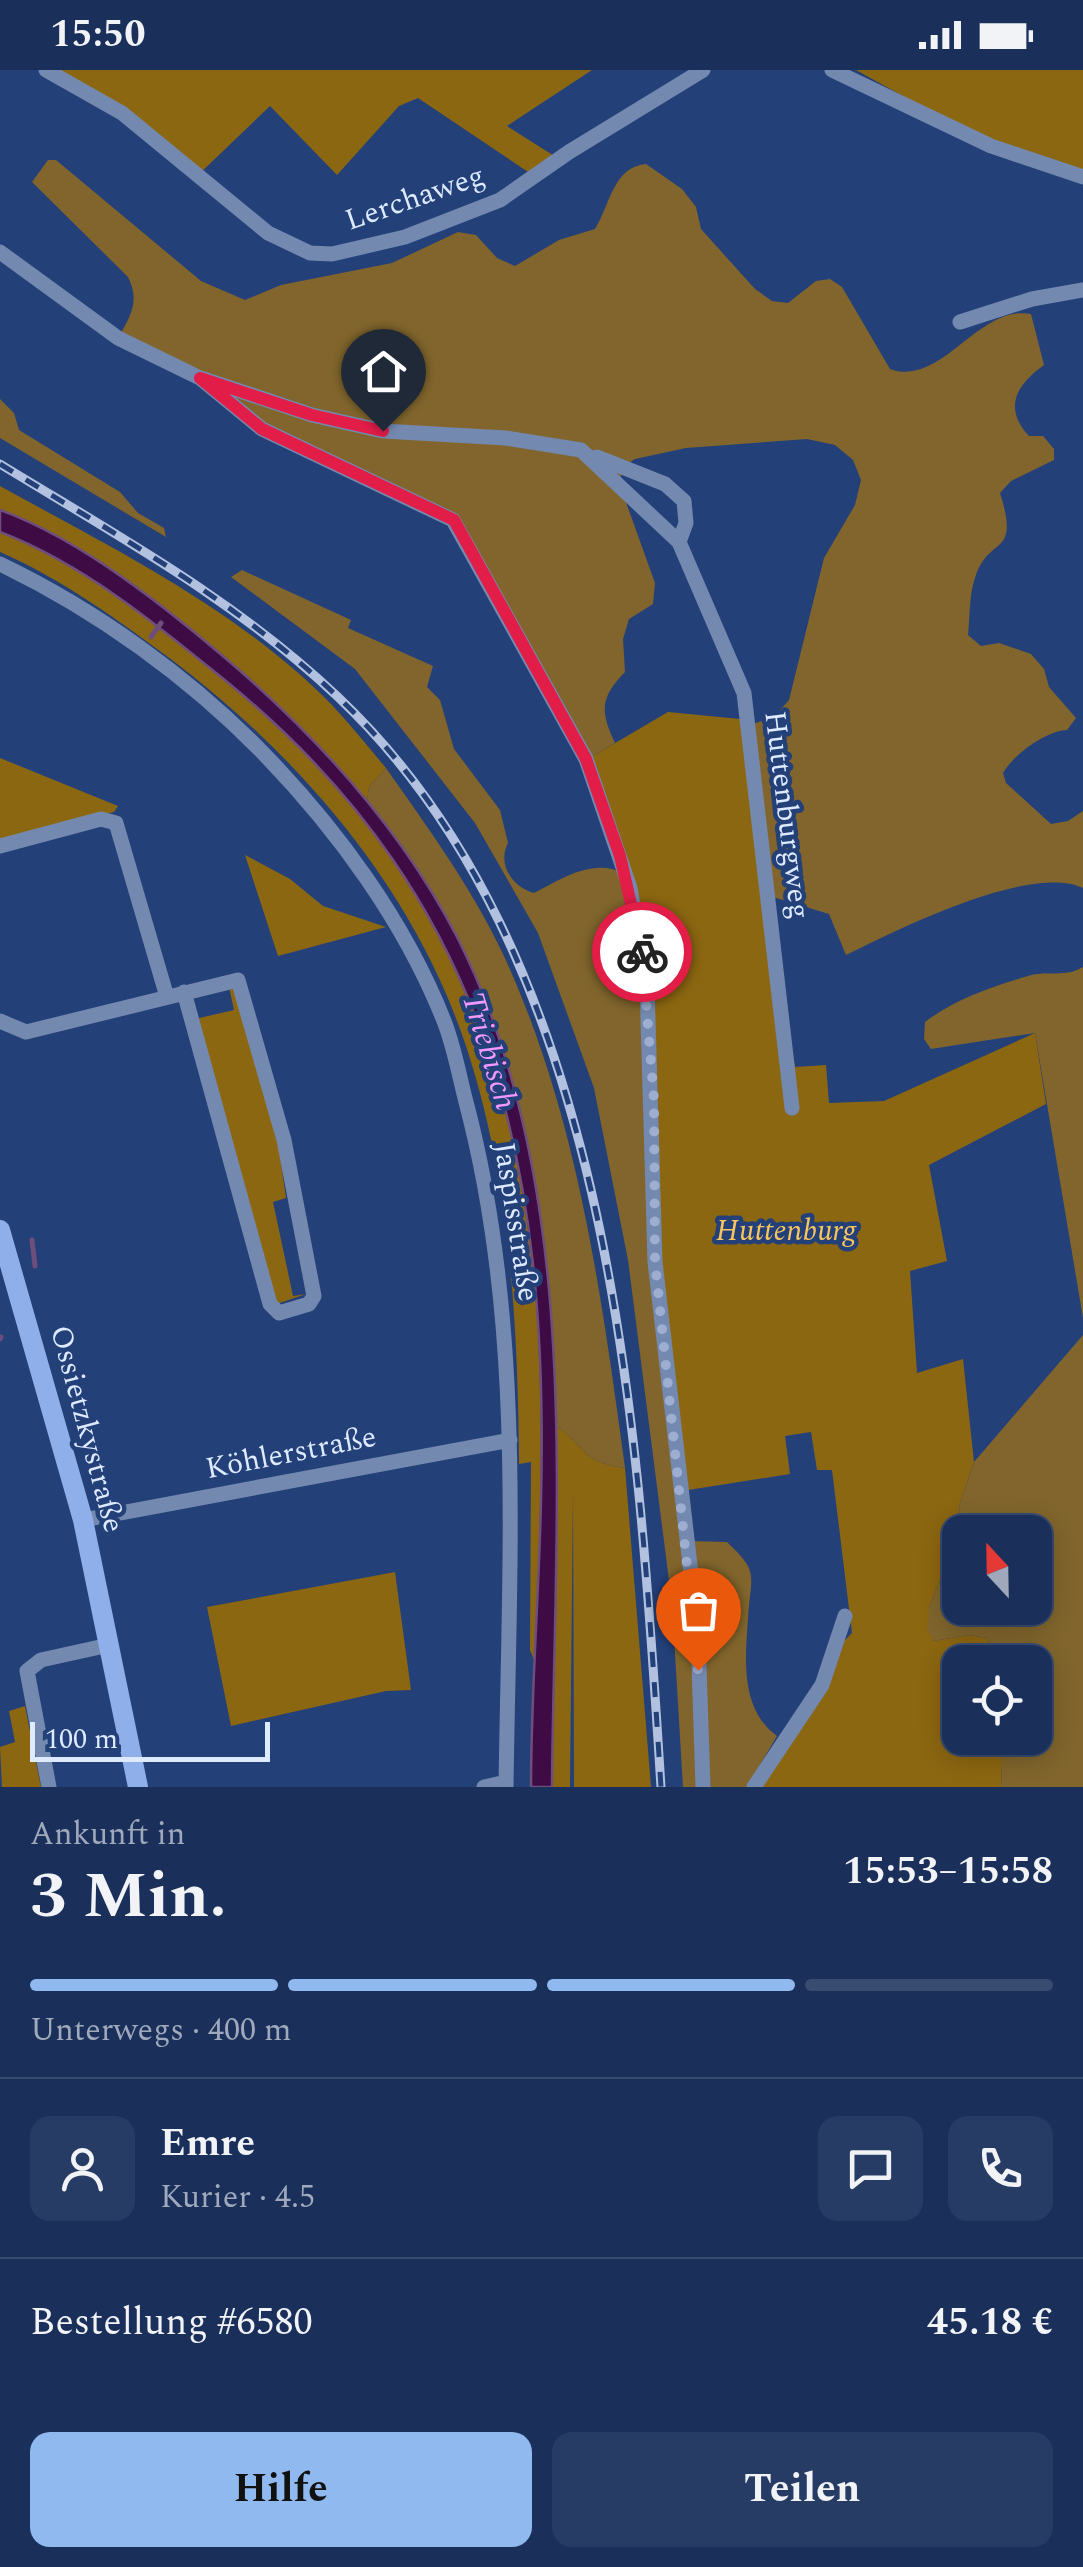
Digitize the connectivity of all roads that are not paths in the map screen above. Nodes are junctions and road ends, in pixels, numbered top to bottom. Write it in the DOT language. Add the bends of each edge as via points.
graph roads {
  1 [pos="46,70"];
  2 [pos="704,70"];
  3 [pos="832,70"];
  4 [pos="1083,176"];
  5 [pos="0,252"];
  6 [pos="1083,290"];
  7 [pos="960,322"];
  8 [pos="200,378"];
  9 [pos="581,450"];
  10 [pos="679,542"];
  11 [pos="0,564"];
  12 [pos="0,846"];
  13 [pos="184,992"];
  14 [pos="167,997"];
  15 [pos="0,1021"];
  16 [pos="792,1108"];
  17 [pos="0,1230"];
  18 [pos="510,1440"];
  19 [pos="83,1520"];
  20 [pos="845,1616"];
  21 [pos="109,1645"];
  22 [pos="506,1785"];
  23 [pos="48,1787"];
  24 [pos="138,1787"];
  25 [pos="484,1787"];
  26 [pos="703,1787"];
  27 [pos="754,1787"];
  1 -- 2 [label="street, Lerchaweg" via="122,113 268,233 300,250 332,254 406,237 500,200"];
  3 -- 4 [label="street" via="991,146"];
  5 -- 8 [label="street" via="118,338"];
  6 -- 7 [label="street"];
  8 -- 9 [label="street, Huttenburgweg" via="383,431"];
  8 -- 26 [label="street" via="262,429 454,520 561,708 597,789 630,888 648,985 655,1262 698,1634"];
  9 -- 10 [label="street, Huttenburgweg"];
  9 -- 10 [label="street, Huttenburgweg" via="665,484 684,502"];
  10 -- 16 [label="street, Huttenburgweg" via="744,693"];
  11 -- 18 [label="street, Jaspisstraße" via="43,584 213,702 306,796 397,925 445,1022 481,1161 504,1317"];
  12 -- 14 [label="street" via="111,820"];
  13 -- 13 [label="street" via="238,980 284,1140 314,1296 309,1304 280,1312 270,1304"];
  13 -- 14 [label="street"];
  14 -- 15 [label="street" via="26,1032"];
  17 -- 19 [label="main road, Ossietzkystraße"];
  18 -- 19 [label="street, Köhlerstraße"];
  18 -- 22 [label="street, Jaspisstraße"];
  19 -- 21 [label="main road, Ossietzkystraße"];
  20 -- 27 [label="street" via="822,1685"];
  21 -- 23 [label="street" via="41,1660 26,1670"];
  21 -- 24 [label="main road, Ossietzkystraße"];
  22 -- 25 [label="street"];
}
